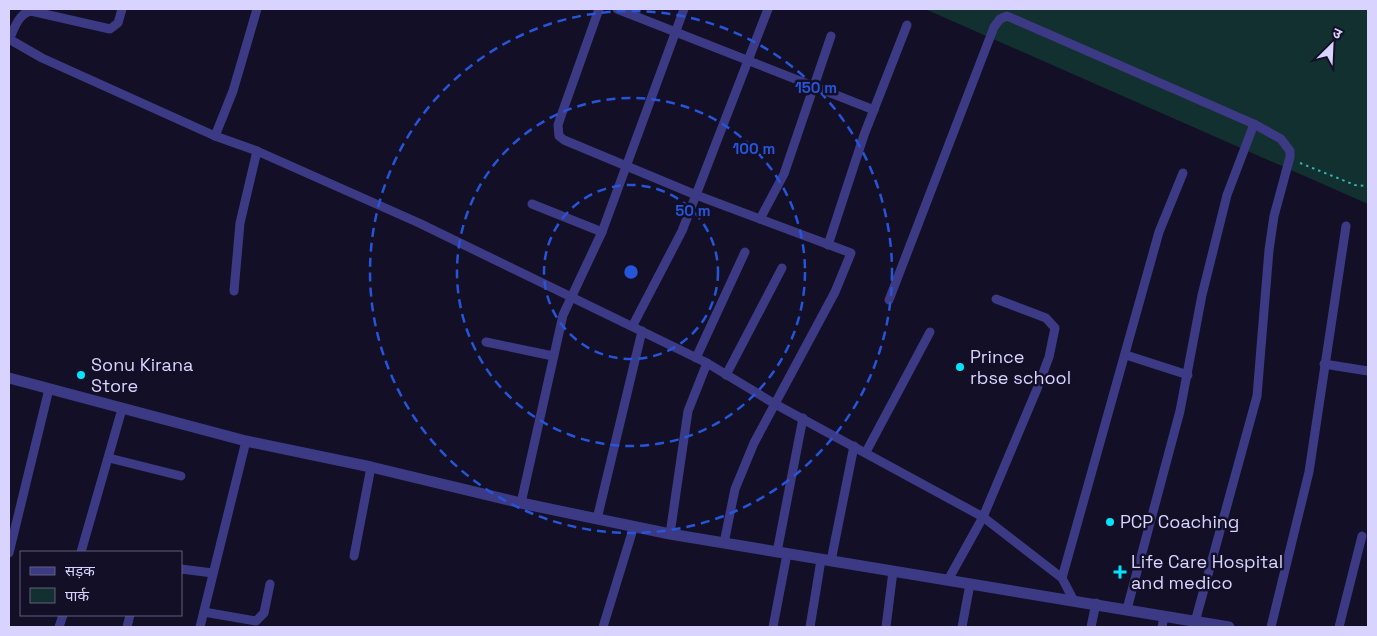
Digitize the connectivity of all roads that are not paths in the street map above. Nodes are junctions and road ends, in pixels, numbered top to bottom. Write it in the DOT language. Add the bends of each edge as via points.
graph roads {
  1 [pos="122,9"];
  2 [pos="257,9"];
  3 [pos="599,9"];
  4 [pos="617,9"];
  5 [pos="684,9"];
  6 [pos="768,9"];
  7 [pos="907,25"];
  8 [pos="676,32"];
  9 [pos="832,36"];
  10 [pos="9,39"];
  11 [pos="748,60"];
  12 [pos="814,86"];
  13 [pos="874,110"];
  14 [pos="1254,124"];
  15 [pos="215,136"];
  16 [pos="257,152"];
  17 [pos="626,166"];
  18 [pos="1182,174"];
  19 [pos="696,195"];
  20 [pos="532,204"];
  21 [pos="760,219"];
  22 [pos="1346,226"];
  23 [pos="602,232"];
  24 [pos="828,245"];
  25 [pos="746,252"];
  26 [pos="782,268"];
  27 [pos="234,291"];
  28 [pos="571,297"];
  29 [pos="996,299"];
  30 [pos="890,300"];
  31 [pos="632,326"];
  32 [pos="642,330"];
  33 [pos="930,332"];
  34 [pos="486,342"];
  35 [pos="1126,355"];
  36 [pos="553,356"];
  37 [pos="696,358"];
  38 [pos="706,364"];
  39 [pos="1324,364"];
  40 [pos="1368,371"];
  41 [pos="726,375"];
  42 [pos="1188,375"];
  43 [pos="9,378"];
  44 [pos="49,389"];
  45 [pos="776,404"];
  46 [pos="122,409"];
  47 [pos="803,418"];
  48 [pos="246,441"];
  49 [pos="854,446"];
  50 [pos="866,452"];
  51 [pos="109,458"];
  52 [pos="372,467"];
  53 [pos="181,476"];
  54 [pos="520,503"];
  55 [pos="983,517"];
  56 [pos="597,519"];
  57 [pos="634,526"];
  58 [pos="670,534"];
  59 [pos="1362,536"];
  60 [pos="724,543"];
  61 [pos="83,551"];
  62 [pos="9,553"];
  63 [pos="782,553"];
  64 [pos="354,556"];
  65 [pos="826,561"];
  66 [pos="182,568"];
  67 [pos="893,572"];
  68 [pos="213,573"];
  69 [pos="1062,578"];
  70 [pos="948,580"];
  71 [pos="270,584"];
  72 [pos="970,584"];
  73 [pos="1074,600"];
  74 [pos="1096,604"];
  75 [pos="1127,609"];
  76 [pos="204,612"];
  77 [pos="1163,622"];
  78 [pos="1195,622"];
  79 [pos="200,627"];
  80 [pos="603,627"];
  81 [pos="773,627"];
  82 [pos="810,627"];
  83 [pos="886,627"];
  84 [pos="962,627"];
  85 [pos="1090,627"];
  86 [pos="1229,627"];
  87 [pos="1271,627"];
  88 [pos="1339,627"];
  1 -- 10 [label="street" via="118,23 110,29 26,12 21,15"];
  2 -- 15 [label="street" via="233,91"];
  3 -- 17 [label="street" via="558,131 564,140"];
  4 -- 8 [label="street"];
  5 -- 8 [label="street"];
  6 -- 11 [label="street"];
  7 -- 13 [label="street"];
  8 -- 11 [label="street"];
  8 -- 17 [label="street"];
  9 -- 12 [label="street"];
  10 -- 15 [label="street" via="42,58"];
  11 -- 12 [label="street"];
  11 -- 19 [label="street"];
  12 -- 13 [label="street"];
  12 -- 21 [label="street" via="784,174"];
  13 -- 24 [label="street"];
  14 -- 30 [label="street" via="1007,16 994,27"];
  14 -- 42 [label="street" via="1227,195 1202,295"];
  14 -- 78 [label="street" via="1281,139 1290,151 1290,157 1274,216 1269,250 1257,396"];
  15 -- 16 [label="street"];
  16 -- 27 [label="street" via="240,222"];
  16 -- 28 [label="street" via="419,223"];
  17 -- 19 [label="street"];
  17 -- 23 [label="street"];
  18 -- 35 [label="street" via="1159,232"];
  19 -- 21 [label="street"];
  19 -- 31 [label="street" via="675,246"];
  20 -- 23 [label="street"];
  21 -- 24 [label="street"];
  22 -- 39 [label="street"];
  23 -- 28 [label="street"];
  24 -- 45 [label="street" via="851,253 836,292"];
  25 -- 37 [label="street"];
  26 -- 41 [label="street"];
  28 -- 31 [label="street"];
  28 -- 36 [label="street"];
  29 -- 55 [label="street" via="1046,318 1055,328 1038,389"];
  31 -- 32 [label="street"];
  32 -- 37 [label="street"];
  32 -- 56 [label="street"];
  33 -- 50 [label="street"];
  34 -- 36 [label="street"];
  35 -- 42 [label="street"];
  35 -- 69 [label="street"];
  36 -- 54 [label="street"];
  37 -- 38 [label="street"];
  38 -- 41 [label="street"];
  38 -- 58 [label="street" via="688,411"];
  39 -- 40 [label="street"];
  39 -- 87 [label="street" via="1304,494"];
  41 -- 45 [label="street"];
  42 -- 75 [label="street"];
  43 -- 44 [label="street"];
  44 -- 46 [label="street"];
  44 -- 62 [label="street"];
  45 -- 47 [label="street"];
  45 -- 60 [label="street" via="760,430 735,489"];
  46 -- 48 [label="street"];
  46 -- 51 [label="street"];
  47 -- 49 [label="street"];
  47 -- 63 [label="street"];
  48 -- 52 [label="street"];
  48 -- 68 [label="street"];
  49 -- 50 [label="street"];
  49 -- 65 [label="street"];
  50 -- 55 [label="street"];
  51 -- 53 [label="street"];
  51 -- 61 [label="street"];
  52 -- 54 [label="street"];
  52 -- 64 [label="street"];
  54 -- 56 [label="street"];
  55 -- 69 [label="street"];
  55 -- 70 [label="street"];
  56 -- 57 [label="street"];
  57 -- 58 [label="street"];
  57 -- 80 [label="street"];
  58 -- 60 [label="street"];
  59 -- 88 [label="street"];
  60 -- 63 [label="street"];
  63 -- 65 [label="street"];
  63 -- 81 [label="street"];
  65 -- 67 [label="street"];
  65 -- 82 [label="street"];
  66 -- 68 [label="street"];
  67 -- 70 [label="street"];
  67 -- 83 [label="street"];
  68 -- 76 [label="street"];
  69 -- 73 [label="street"];
  70 -- 72 [label="street"];
  71 -- 76 [label="street" via="264,613 256,621"];
  72 -- 73 [label="street"];
  72 -- 84 [label="street"];
  73 -- 74 [label="street"];
  74 -- 75 [label="street"];
  74 -- 85 [label="street"];
  75 -- 77 [label="street"];
  76 -- 79 [label="street"];
  77 -- 78 [label="street"];
  78 -- 86 [label="street"];
}
